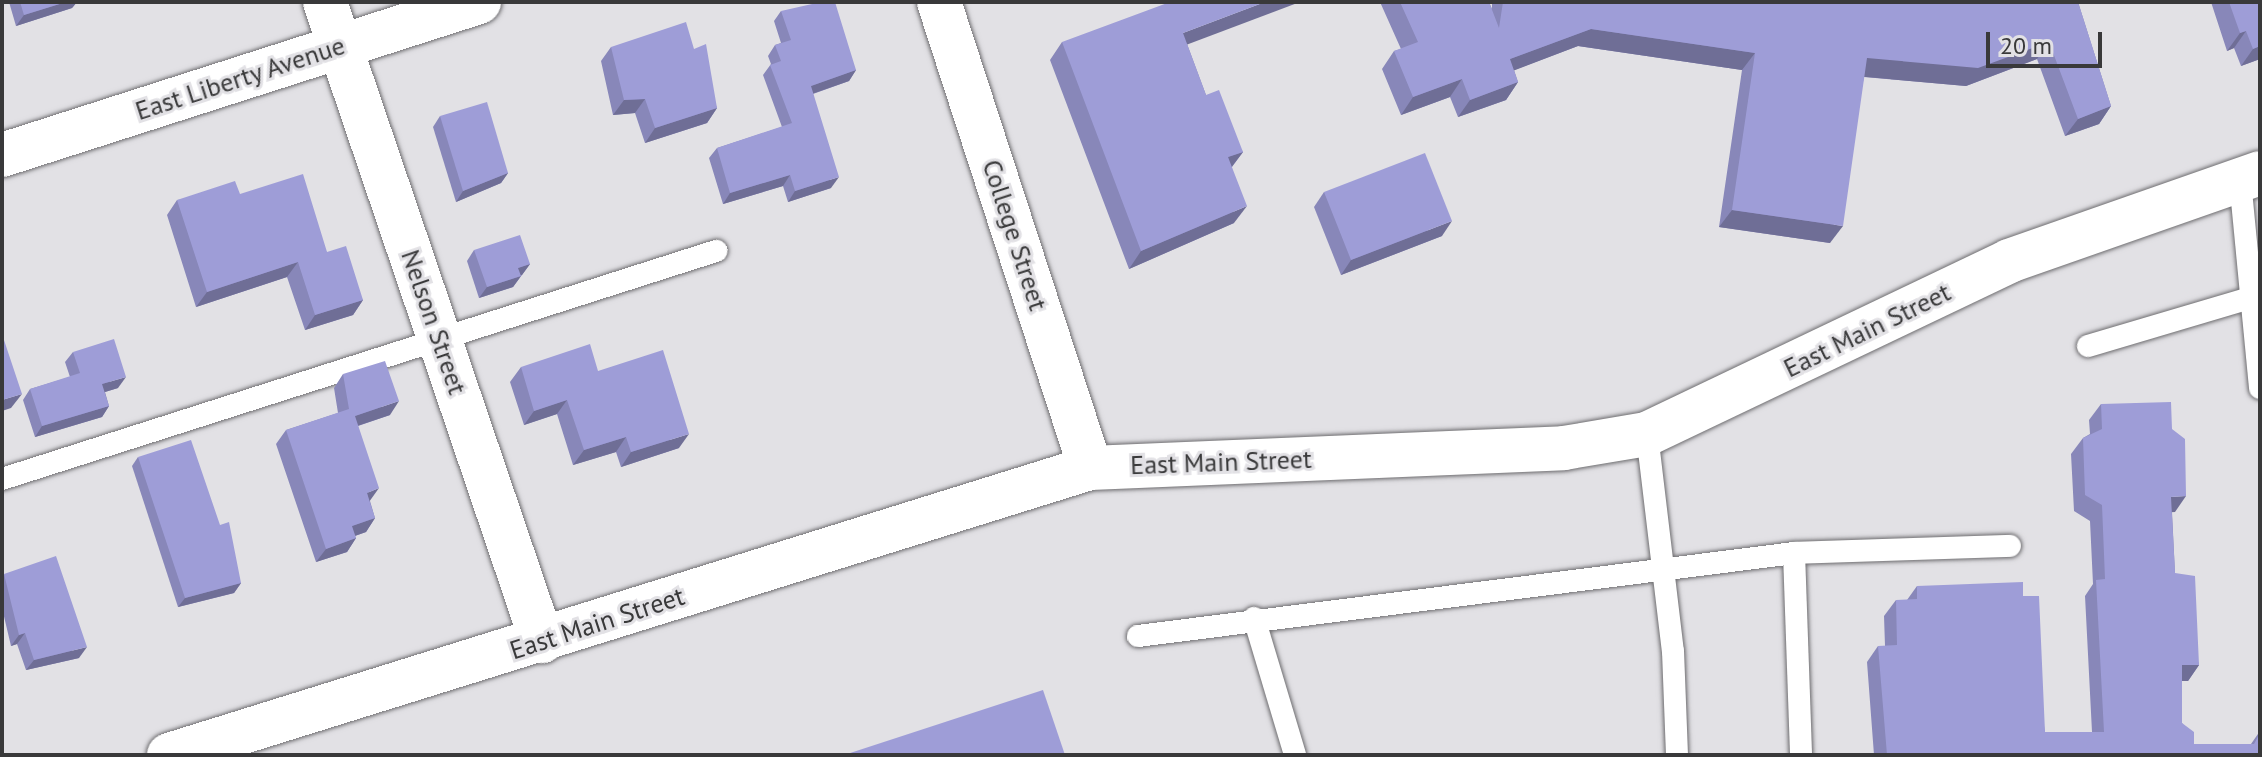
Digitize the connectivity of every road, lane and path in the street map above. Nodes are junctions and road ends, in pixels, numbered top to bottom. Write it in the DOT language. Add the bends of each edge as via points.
graph roads {
  1 [pos="325,2"];
  2 [pos="479,2"];
  3 [pos="939,2"];
  4 [pos="340,46"];
  5 [pos="2,155"];
  6 [pos="2250,177"];
  7 [pos="716,251"];
  8 [pos="2258,295"];
  9 [pos="440,338"];
  10 [pos="2088,346"];
  11 [pos="2260,388"];
  12 [pos="1647,434"];
  13 [pos="1090,468"];
  14 [pos="2,479"];
  15 [pos="2010,546"];
  16 [pos="1794,553"];
  17 [pos="1663,571"];
  18 [pos="1254,618"];
  19 [pos="1138,636"];
  20 [pos="542,641"];
  21 [pos="169,755"];
  22 [pos="1295,755"];
  23 [pos="1677,755"];
  24 [pos="1801,755"];
  1 -- 4 [label="street, Nelson Street"];
  2 -- 4 [label="street, East Liberty Avenue"];
  3 -- 13 [label="street, College Street"];
  4 -- 5 [label="street, East Liberty Avenue"];
  4 -- 9 [label="street, Nelson Street"];
  6 -- 8 [label="lane"];
  6 -- 12 [label="street, East Main Street" via="2009,261"];
  7 -- 9 [label="lane"];
  8 -- 10 [label="lane"];
  8 -- 11 [label="lane"];
  9 -- 14 [label="lane"];
  9 -- 20 [label="street, Nelson Street"];
  12 -- 13 [label="street, East Main Street" via="1564,448"];
  12 -- 17 [label="lane"];
  13 -- 20 [label="street, East Main Street"];
  15 -- 16 [label="lane"];
  16 -- 17 [label="lane"];
  16 -- 24 [label="lane"];
  17 -- 18 [label="lane"];
  17 -- 23 [label="lane"];
  18 -- 19 [label="lane"];
  18 -- 22 [label="lane"];
  20 -- 21 [label="street, East Main Street"];
}
